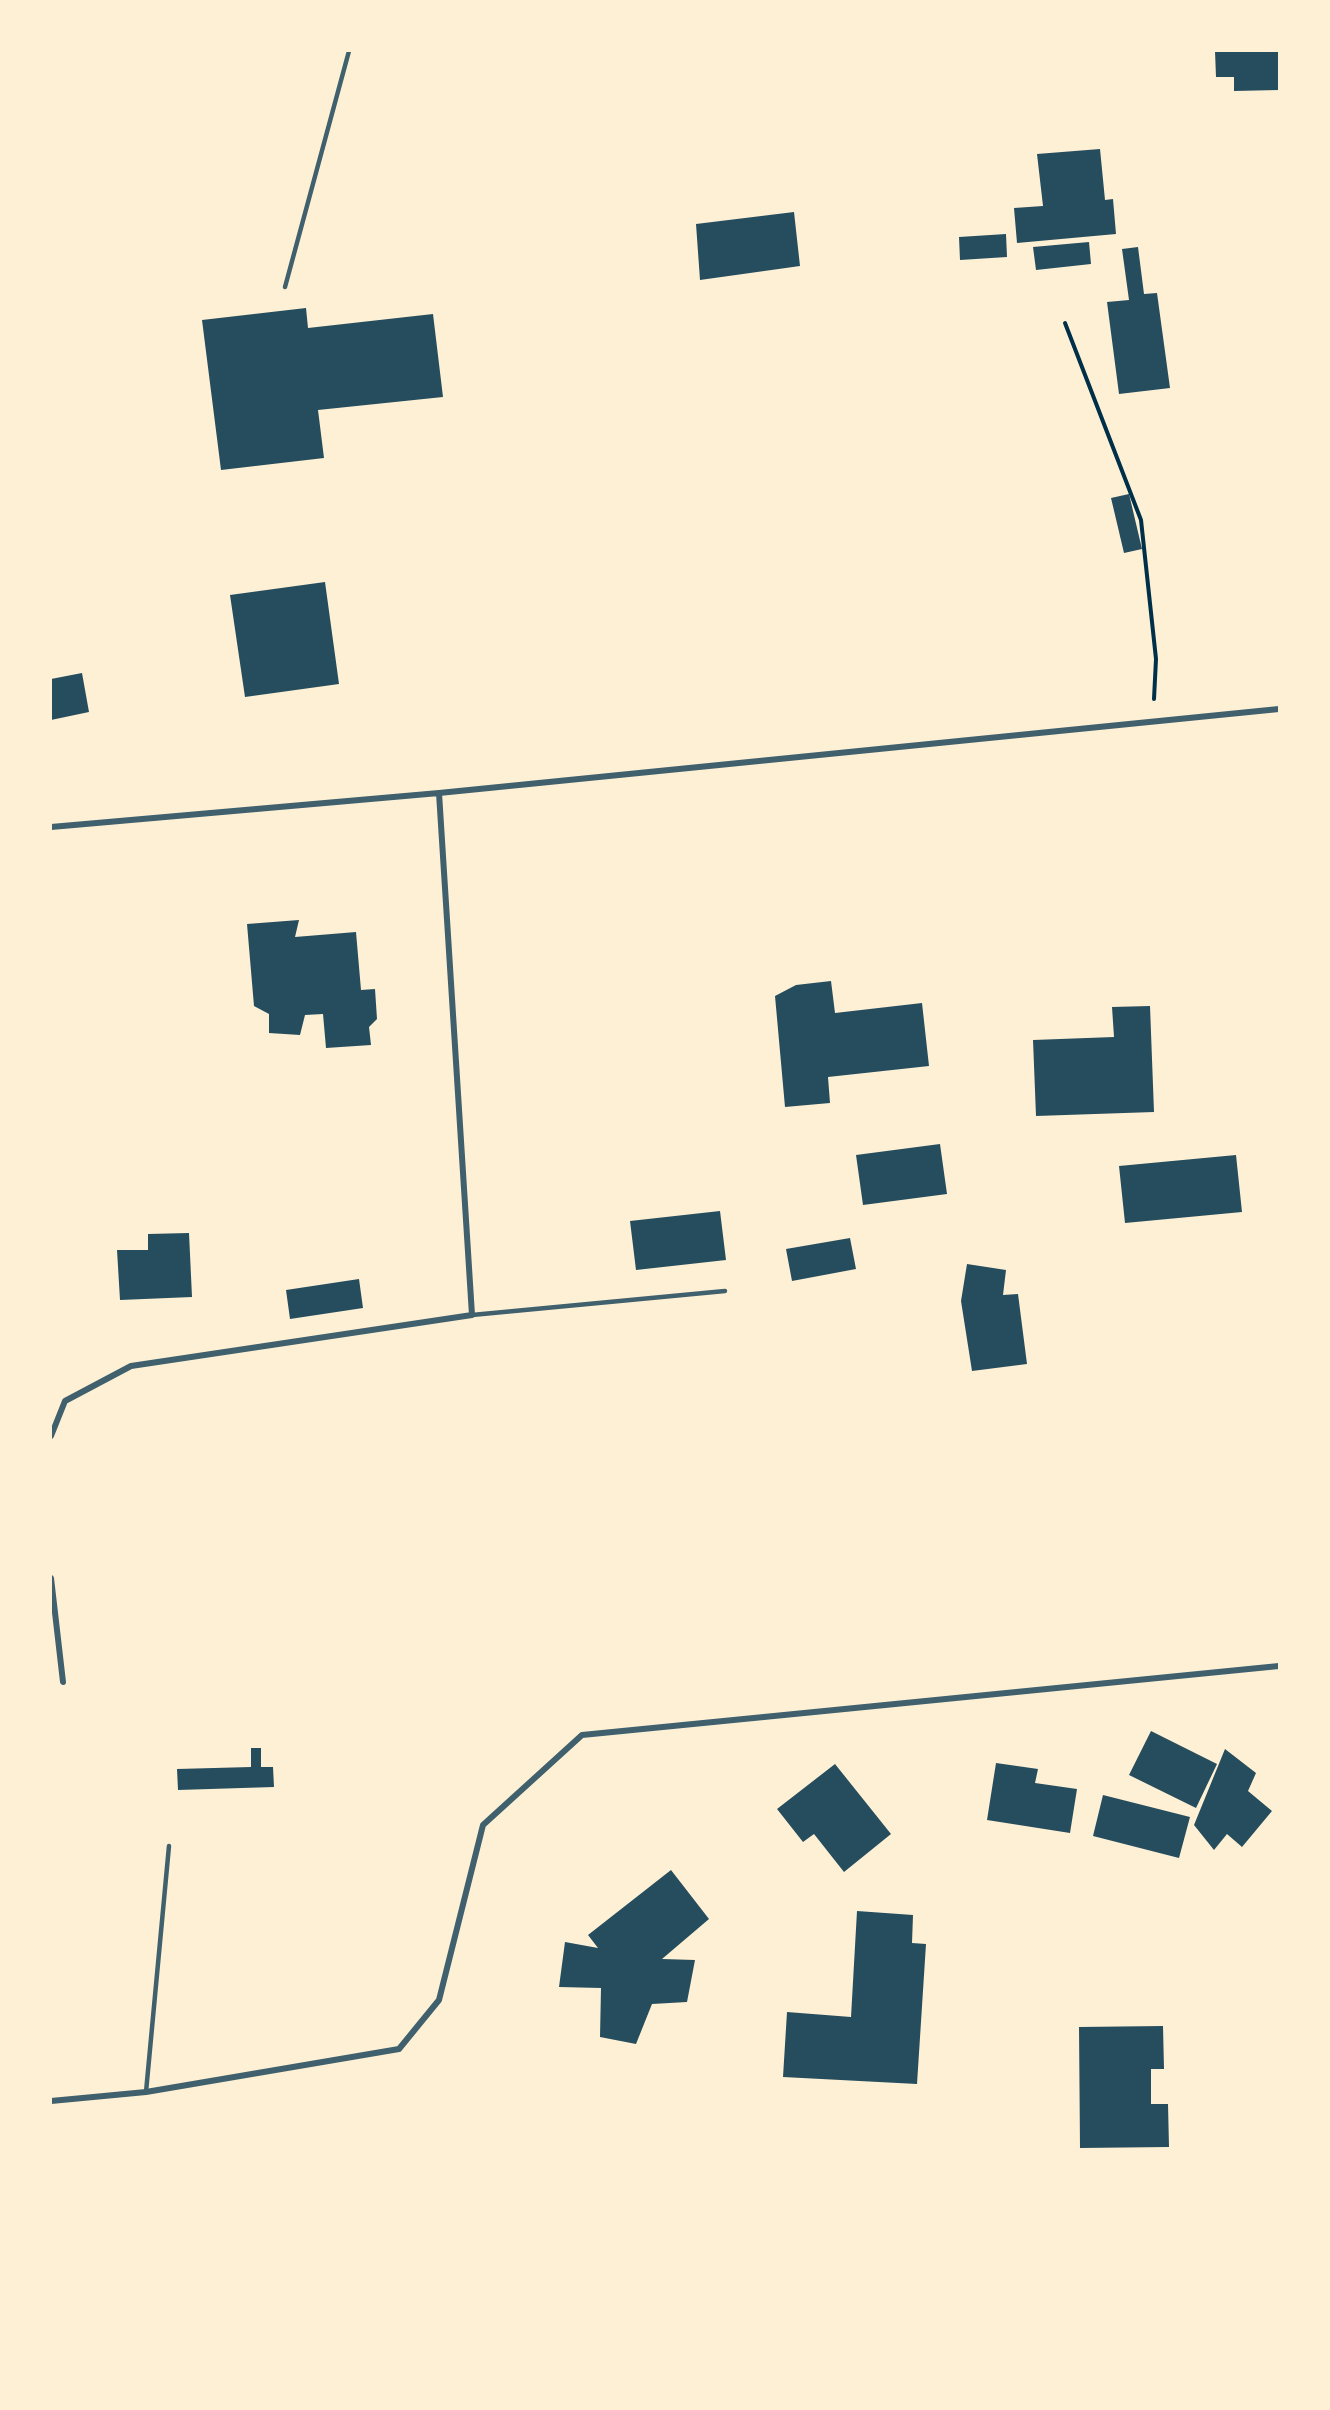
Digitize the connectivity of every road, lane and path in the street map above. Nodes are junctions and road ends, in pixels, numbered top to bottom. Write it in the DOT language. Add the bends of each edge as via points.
graph roads {
  1 [pos="349,51"];
  2 [pos="285,287"];
  3 [pos="1065,323"];
  4 [pos="1279,710"];
  5 [pos="1153,721"];
  6 [pos="439,794"];
  7 [pos="51,827"];
  8 [pos="725,1291"];
  9 [pos="472,1315"];
  10 [pos="51,1436"];
  11 [pos="51,1578"];
  12 [pos="1279,1666"];
  13 [pos="63,1682"];
  14 [pos="169,1846"];
  15 [pos="146,2092"];
  16 [pos="51,2101"];
  1 -- 2 [label="lane"];
  3 -- 5 [label="path" via="1141,520 1156,659"];
  4 -- 5 [label="street"];
  5 -- 6 [label="street"];
  6 -- 7 [label="street"];
  6 -- 9 [label="street"];
  8 -- 9 [label="lane"];
  9 -- 10 [label="street" via="131,1366 65,1401"];
  11 -- 13 [label="street"];
  12 -- 15 [label="street" via="582,1735 483,1825 439,2000 399,2049"];
  14 -- 15 [label="lane"];
  15 -- 16 [label="street"];
}
